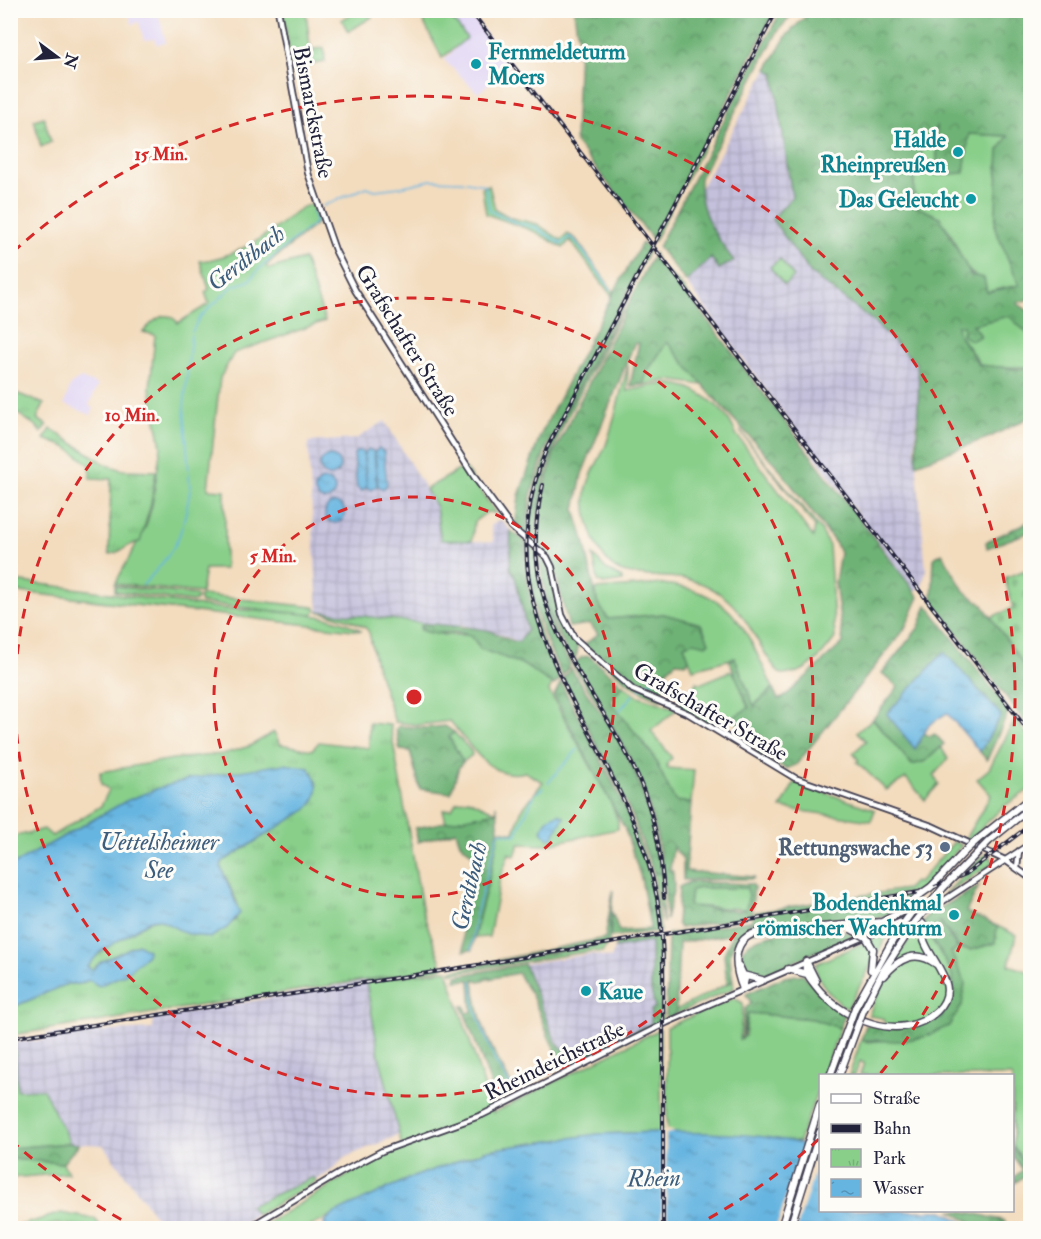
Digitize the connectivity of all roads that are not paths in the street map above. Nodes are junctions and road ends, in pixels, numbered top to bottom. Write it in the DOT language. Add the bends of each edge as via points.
graph roads {
  1 [pos="278,10"];
  2 [pos="322,220"];
  3 [pos="1030,798"];
  4 [pos="1030,808"];
  5 [pos="1030,844"];
  6 [pos="1019,851"];
  7 [pos="1005,860"];
  8 [pos="1017,868"];
  9 [pos="1030,878"];
  10 [pos="923,894"];
  11 [pos="927,907"];
  12 [pos="837,927"];
  13 [pos="765,932"];
  14 [pos="806,961"];
  15 [pos="940,968"];
  16 [pos="788,969"];
  17 [pos="807,974"];
  18 [pos="743,975"];
  19 [pos="762,980"];
  20 [pos="868,980"];
  21 [pos="743,988"];
  22 [pos="871,993"];
  23 [pos="831,1002"];
  24 [pos="831,1074"];
  25 [pos="840,1074"];
  26 [pos="819,1107"];
  27 [pos="819,1135"];
  28 [pos="248,1228"];
  29 [pos="781,1228"];
  30 [pos="790,1228"];
  1 -- 2 [label="main road, Bismarckstraße" via="303,153"];
  2 -- 7 [label="main road, Grafschafter Straße" via="355,290 464,461 511,527 547,557 566,626 587,652 639,693 689,714 795,778 910,818"];
  3 -- 10 [label="highway, bridge" via="977,840"];
  4 -- 11 [label="highway, bridge" via="989,841"];
  5 -- 6 [label="main road, Rheindeichstraße"];
  6 -- 7 [label="main road, Rheindeichstraße"];
  6 -- 8 [label="main road"];
  7 -- 8 [label="main road, Grafschafter Straße"];
  7 -- 14 [label="main road, Rheindeichstraße" via="934,907"];
  8 -- 9 [label="main road, Grafschafter Straße"];
  10 -- 12 [label="highway" via="882,922"];
  10 -- 20 [label="highway, bridge"];
  11 -- 15 [label="highway, bridge" via="921,923 922,939"];
  11 -- 22 [label="highway, bridge"];
  12 -- 13 [label="highway"];
  12 -- 20 [label="highway, bridge" via="863,934 873,949"];
  13 -- 18 [label="highway" via="749,939 740,950"];
  13 -- 21 [label="highway" via="747,936 737,948 736,965"];
  14 -- 16 [label="main road, Rheindeichstraße"];
  14 -- 17 [label="highway"];
  14 -- 23 [label="highway"];
  15 -- 22 [label="highway" via="924,957 905,957 895,963"];
  15 -- 23 [label="highway" via="946,981 944,1000 935,1012 916,1022 893,1026 868,1023"];
  16 -- 17 [label="highway"];
  16 -- 19 [label="main road, Rheindeichstraße"];
  17 -- 23 [label="highway"];
  18 -- 19 [label="highway"];
  18 -- 21 [label="highway"];
  19 -- 21 [label="main road, Rheindeichstraße"];
  20 -- 24 [label="highway, bridge"];
  21 -- 28 [label="main road, Rheindeichstraße" via="482,1115 382,1151"];
  22 -- 25 [label="highway, bridge"];
  26 -- 29 [label="highway"];
  27 -- 30 [label="highway"];
}
